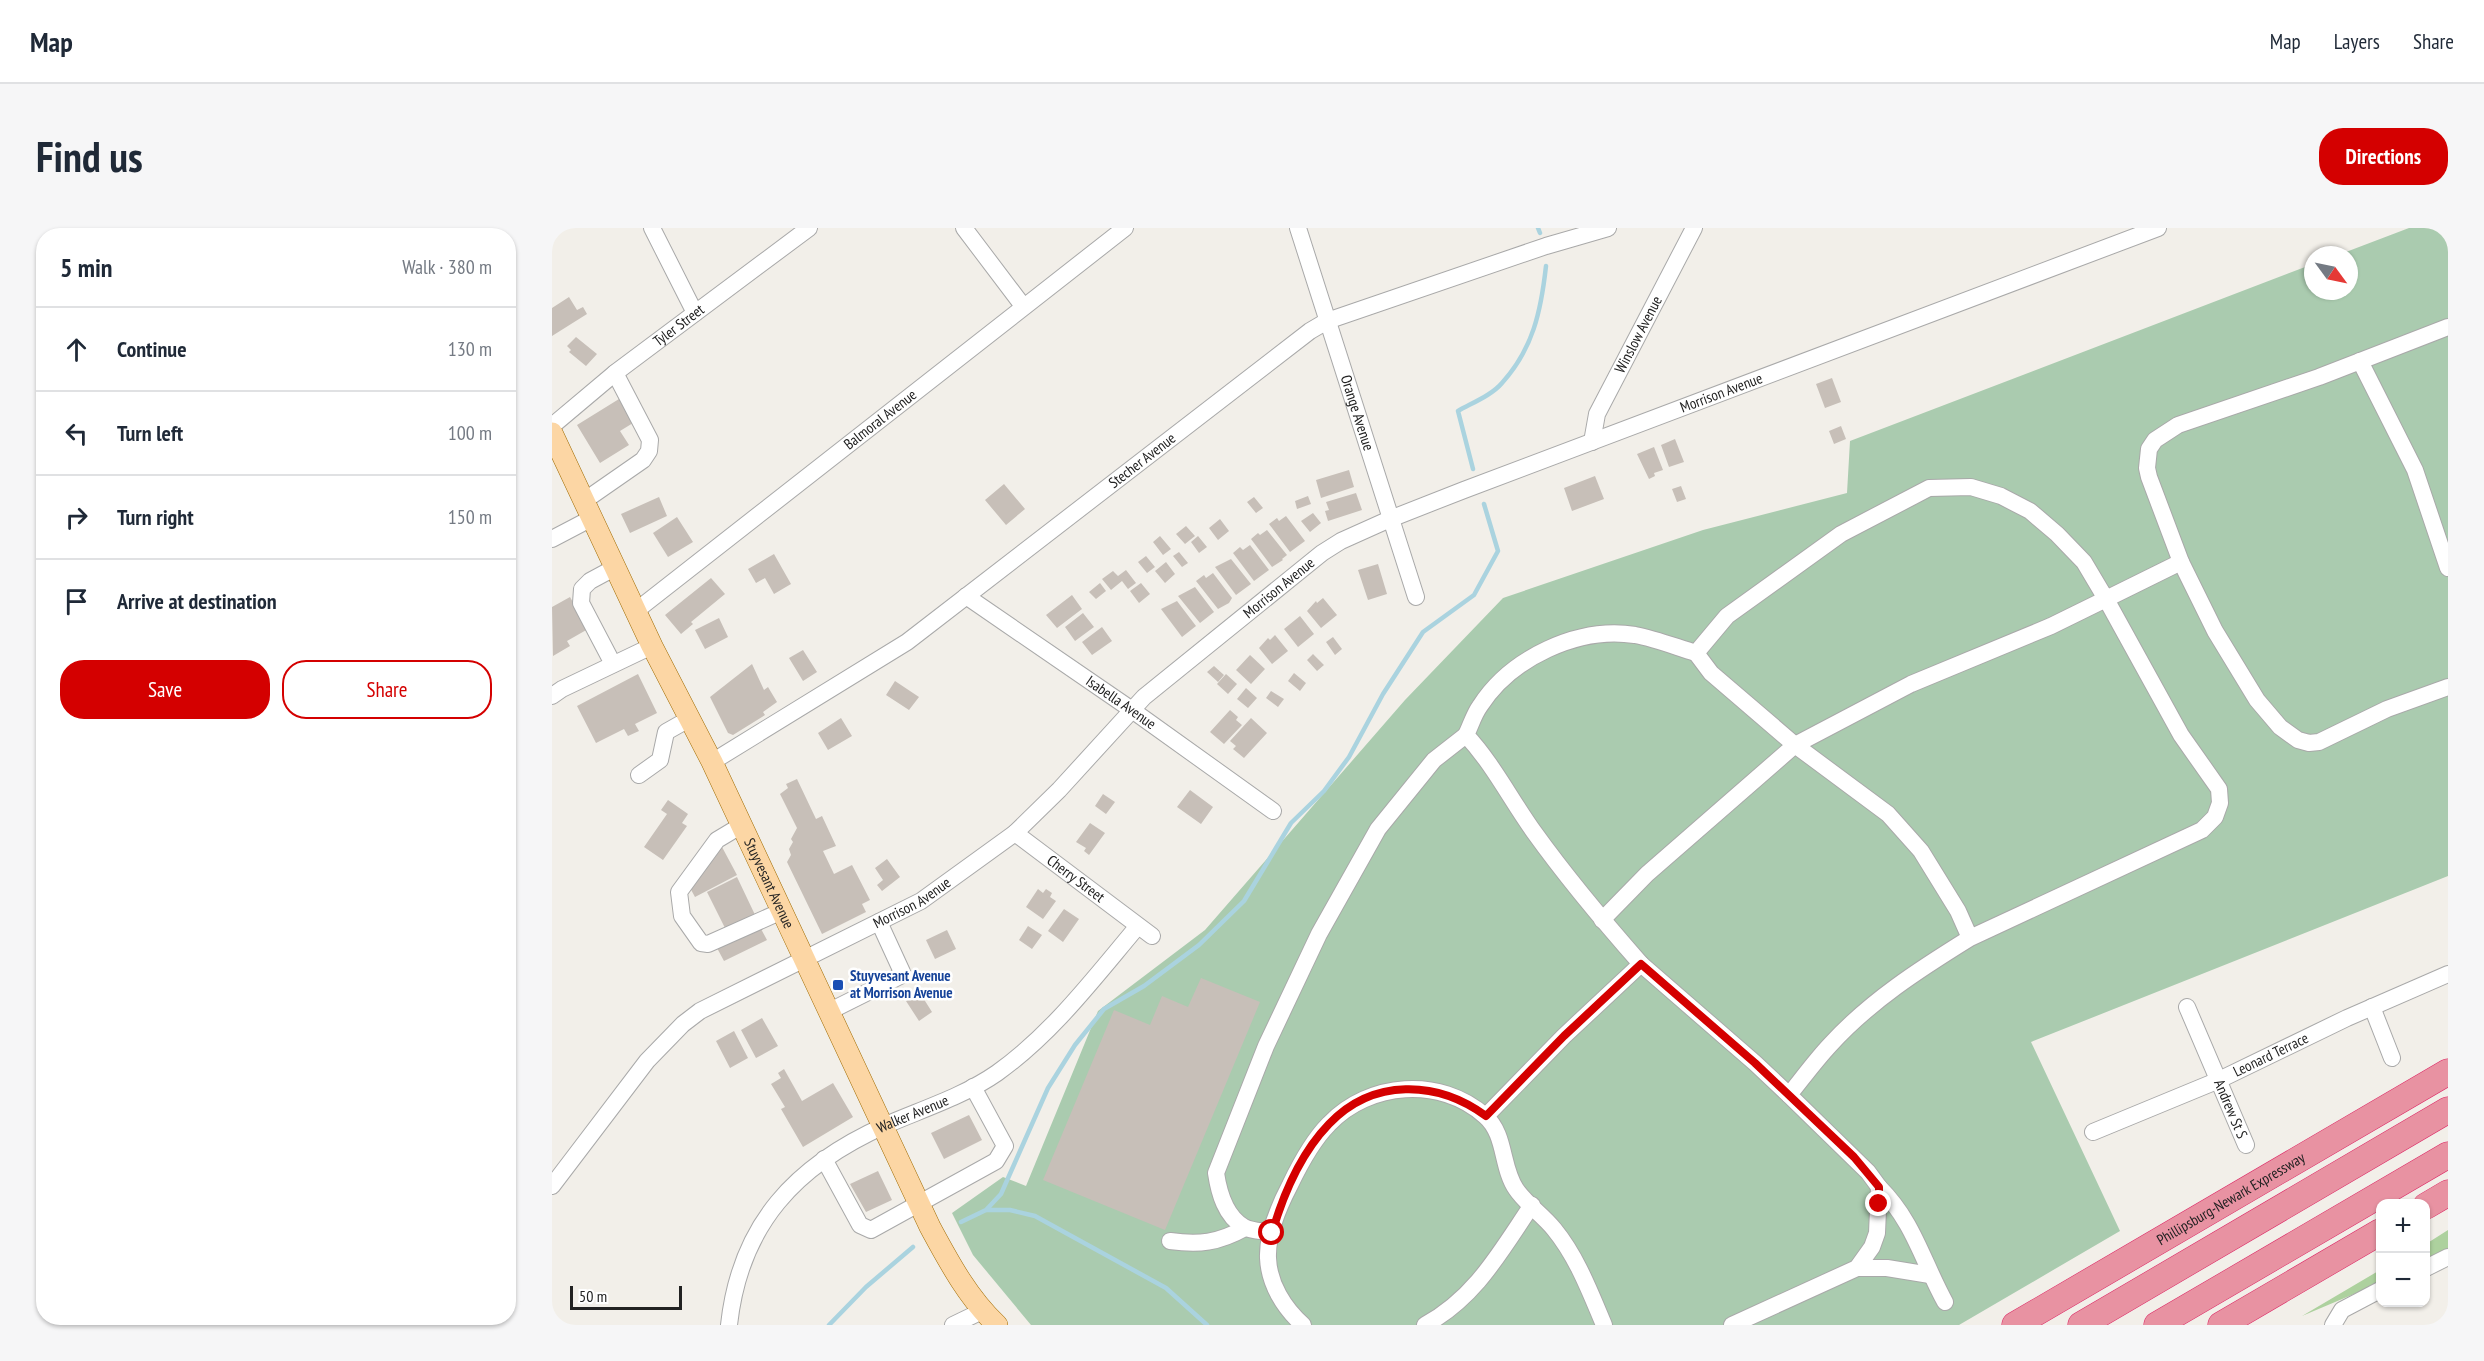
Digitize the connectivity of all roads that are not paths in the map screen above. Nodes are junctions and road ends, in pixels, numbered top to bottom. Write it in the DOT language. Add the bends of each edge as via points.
graph roads {
  1 [pos="652,228"];
  2 [pos="809,228"];
  3 [pos="964,228"];
  4 [pos="1125,228"];
  5 [pos="1298,228"];
  6 [pos="1608,228"];
  7 [pos="1694,228"];
  8 [pos="2158,228"];
  9 [pos="1023,306"];
  10 [pos="695,313"];
  11 [pos="1327,321"];
  12 [pos="2448,327"];
  13 [pos="2360,361"];
  14 [pos="615,373"];
  15 [pos="552,426"];
  16 [pos="552,433"];
  17 [pos="1592,442"];
  18 [pos="557,459"];
  19 [pos="588,510"];
  20 [pos="1390,519"];
  21 [pos="552,539"];
  22 [pos="2181,562"];
  23 [pos="616,567"];
  24 [pos="2448,568"];
  25 [pos="966,596"];
  26 [pos="1416,597"];
  27 [pos="2106,599"];
  28 [pos="636,609"];
  29 [pos="652,646"];
  30 [pos="1696,653"];
  31 [pos="614,664"];
  32 [pos="2448,672"];
  33 [pos="2443,689"];
  34 [pos="552,696"];
  35 [pos="1132,710"];
  36 [pos="690,719"];
  37 [pos="1466,735"];
  38 [pos="1796,746"];
  39 [pos="712,762"];
  40 [pos="639,775"];
  41 [pos="1274,811"];
  42 [pos="742,825"];
  43 [pos="1015,833"];
  44 [pos="782,911"];
  45 [pos="1602,920"];
  46 [pos="879,922"];
  47 [pos="1138,926"];
  48 [pos="1152,936"];
  49 [pos="1970,938"];
  50 [pos="805,960"];
  51 [pos="1641,964"];
  52 [pos="2448,974"];
  53 [pos="2372,1006"];
  54 [pos="2187,1007"];
  55 [pos="830,1011"];
  56 [pos="2392,1058"];
  57 [pos="2448,1072"];
  58 [pos="2219,1080"];
  59 [pos="973,1087"];
  60 [pos="1789,1095"];
  61 [pos="2448,1110"];
  62 [pos="1486,1116"];
  63 [pos="884,1126"];
  64 [pos="2093,1132"];
  65 [pos="2246,1145"];
  66 [pos="2448,1155"];
  67 [pos="824,1159"];
  68 [pos="552,1185"];
  69 [pos="1879,1187"];
  70 [pos="2448,1193"];
  71 [pos="920,1203"];
  72 [pos="2430,1204"];
  73 [pos="1532,1205"];
  74 [pos="1245,1228"];
  75 [pos="1272,1233"];
  76 [pos="2376,1234"];
  77 [pos="1170,1241"];
  78 [pos="2448,1257"];
  79 [pos="2430,1266"];
  80 [pos="1857,1268"];
  81 [pos="1930,1275"];
  82 [pos="2376,1292"];
  83 [pos="1945,1302"];
  84 [pos="990,1318"];
  85 [pos="729,1325"];
  86 [pos="953,1325"];
  87 [pos="1303,1325"];
  88 [pos="1425,1325"];
  89 [pos="1604,1325"];
  90 [pos="1732,1325"];
  91 [pos="2015,1325"];
  92 [pos="2081,1325"];
  93 [pos="2157,1325"];
  94 [pos="2221,1325"];
  95 [pos="2333,1325"];
  1 -- 10 [label="street"];
  2 -- 10 [label="street, Tyler Street"];
  3 -- 9 [label="street"];
  4 -- 9 [label="street, Balmoral Avenue"];
  5 -- 11 [label="street, Orange Avenue"];
  6 -- 11 [label="street, Stecher Avenue"];
  7 -- 17 [label="street, Winslow Avenue" via="1597,414"];
  8 -- 17 [label="street, Morrison Avenue"];
  9 -- 28 [label="street, Balmoral Avenue"];
  10 -- 14 [label="street, Tyler Street"];
  11 -- 20 [label="street, Orange Avenue"];
  11 -- 25 [label="street, Stecher Avenue"];
  12 -- 13 [label="street"];
  13 -- 22 [label="street" via="2178,425 2155,440 2146,468"];
  13 -- 24 [label="street" via="2402,439"];
  14 -- 15 [label="street, Tyler Street"];
  14 -- 19 [label="street" via="650,440 649,451"];
  16 -- 18 [label="main road, Stuyvesant Avenue"];
  17 -- 20 [label="street, Morrison Avenue"];
  18 -- 19 [label="main road, Stuyvesant Avenue"];
  19 -- 21 [label="street"];
  19 -- 23 [label="main road, Stuyvesant Avenue"];
  20 -- 26 [label="street, Orange Avenue"];
  20 -- 35 [label="street, Morrison Avenue" via="1322,554"];
  22 -- 27 [label="street"];
  22 -- 33 [label="street" via="2215,631 2257,700 2298,741 2319,742 2387,709"];
  23 -- 28 [label="main road, Stuyvesant Avenue"];
  23 -- 31 [label="street" via="582,589 581,603"];
  25 -- 35 [label="street, Isabella Avenue"];
  25 -- 39 [label="street, Stecher Avenue" via="907,642"];
  27 -- 30 [label="street" via="2084,562 2030,511 1971,487 1929,488 1841,534 1727,616"];
  27 -- 38 [label="street" via="1911,684"];
  27 -- 49 [label="street" via="2181,735 2219,789 2215,817 2202,830"];
  28 -- 29 [label="main road, Stuyvesant Avenue"];
  29 -- 31 [label="street"];
  29 -- 36 [label="main road, Stuyvesant Avenue"];
  30 -- 37 [label="street" via="1634,635 1571,639 1537,654 1509,676 1480,706"];
  30 -- 38 [label="street" via="1711,673"];
  31 -- 34 [label="street"];
  32 -- 33 [label="street"];
  35 -- 41 [label="street, Isabella Avenue"];
  35 -- 43 [label="street, Morrison Avenue"];
  36 -- 39 [label="main road, Stuyvesant Avenue"];
  36 -- 40 [label="street" via="666,732 660,760"];
  37 -- 45 [label="street"];
  37 -- 74 [label="street" via="1434,760 1378,829 1319,934 1266,1046 1216,1173 1219,1192 1230,1215"];
  38 -- 45 [label="street" via="1647,874"];
  38 -- 49 [label="street" via="1888,814 1921,851"];
  39 -- 42 [label="main road, Stuyvesant Avenue"];
  42 -- 44 [label="main road, Stuyvesant Avenue"];
  42 -- 44 [label="street" via="717,840 679,892 682,916 701,943 708,944"];
  43 -- 46 [label="street, Morrison Avenue" via="921,901"];
  43 -- 47 [label="street, Cherry Street"];
  44 -- 50 [label="main road, Stuyvesant Avenue"];
  45 -- 51 [label="street"];
  46 -- 50 [label="street, Morrison Avenue"];
  46 -- 55 [label="street" via="902,972 900,976"];
  47 -- 48 [label="street, Cherry Street"];
  47 -- 59 [label="street, Walker Avenue" via="1039,1039"];
  49 -- 60 [label="street" via="1866,1010 1830,1045"];
  50 -- 55 [label="main road, Stuyvesant Avenue"];
  50 -- 68 [label="street, Morrison Avenue" via="700,1011 683,1024 647,1061"];
  51 -- 60 [label="street"];
  51 -- 62 [label="street"];
  52 -- 53 [label="street, Leonard Terrace"];
  53 -- 56 [label="street"];
  53 -- 58 [label="street, Leonard Terrace"];
  54 -- 58 [label="street, Andrew St S"];
  55 -- 63 [label="main road, Stuyvesant Avenue"];
  57 -- 91 [label="highway, Phillipsburg-Newark Expressway"];
  58 -- 64 [label="street, Leonard Terrace"];
  58 -- 65 [label="street, Andrew St S"];
  59 -- 63 [label="street, Walker Avenue"];
  59 -- 71 [label="street" via="1005,1146 1001,1156"];
  60 -- 69 [label="street"];
  61 -- 92 [label="highway"];
  62 -- 73 [label="street" via="1496,1129 1516,1189"];
  62 -- 75 [label="street" via="1453,1097 1410,1088 1366,1098 1345,1109 1309,1150 1280,1205"];
  63 -- 67 [label="street, Walker Avenue"];
  63 -- 71 [label="main road, Stuyvesant Avenue"];
  66 -- 93 [label="highway"];
  67 -- 71 [label="street" via="864,1228 871,1230"];
  67 -- 85 [label="street, Walker Avenue" via="780,1197 766,1217 743,1263"];
  69 -- 80 [label="street" via="1876,1233 1872,1247"];
  69 -- 81 [label="street" via="1896,1204 1912,1230"];
  70 -- 72 [label="highway"];
  71 -- 84 [label="main road, Stuyvesant Avenue" via="949,1262"];
  73 -- 88 [label="street" via="1476,1286"];
  73 -- 89 [label="street" via="1569,1250"];
  74 -- 75 [label="street"];
  74 -- 77 [label="street" via="1228,1237 1197,1244"];
  75 -- 87 [label="street" via="1268,1258 1273,1284"];
  76 -- 94 [label="highway"];
  78 -- 79 [label="street"];
  80 -- 81 [label="street"];
  80 -- 90 [label="street"];
  81 -- 83 [label="street"];
  82 -- 95 [label="street" via="2343,1310"];
  84 -- 86 [label="street"];
}
